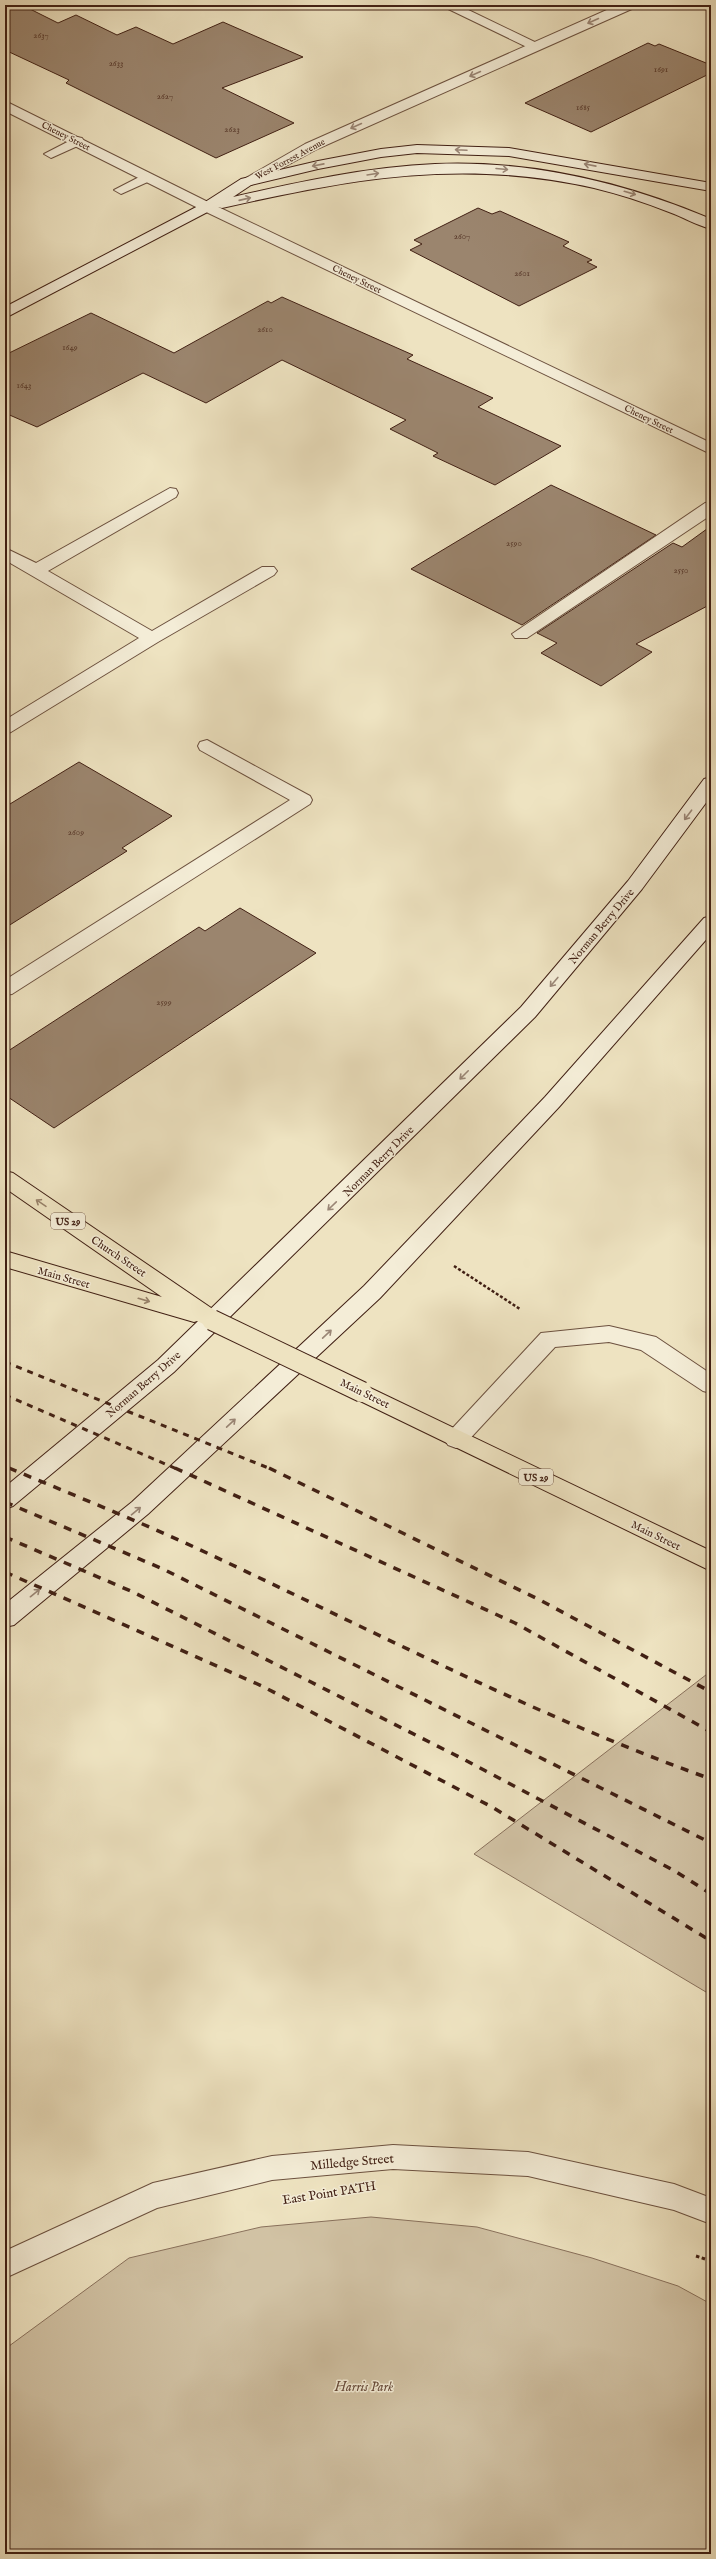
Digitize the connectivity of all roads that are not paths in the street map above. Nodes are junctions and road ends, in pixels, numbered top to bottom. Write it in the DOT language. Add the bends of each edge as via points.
graph roads {
  1 [pos="447,5"];
  2 [pos="478,5"];
  3 [pos="629,5"];
  4 [pos="536,36"];
  5 [pos="6,107"];
  6 [pos="78,141"];
  7 [pos="51,154"];
  8 [pos="147,177"];
  9 [pos="246,182"];
  10 [pos="711,187"];
  11 [pos="121,190"];
  12 [pos="207,207"];
  13 [pos="711,224"];
  14 [pos="5,313"];
  15 [pos="711,449"];
  16 [pos="170,493"];
  17 [pos="711,507"];
  18 [pos="5,553"];
  19 [pos="35,571"];
  20 [pos="268,571"];
  21 [pos="521,634"];
  22 [pos="152,638"];
  23 [pos="5,728"];
  24 [pos="207,746"];
  25 [pos="711,783"];
  26 [pos="711,922"];
  27 [pos="5,990"];
  28 [pos="5,1178"];
  29 [pos="5,1260"];
  30 [pos="212,1320"];
  31 [pos="711,1385"];
  32 [pos="456,1438"];
  33 [pos="5,1500"];
  34 [pos="711,1562"];
  35 [pos="5,1618"];
  36 [pos="711,2212"];
  37 [pos="5,2265"];
  1 -- 4 [label="main road"];
  2 -- 4 [label="main road"];
  3 -- 4 [label="main road, West Forrest Avenue, one-way" via="553,38"];
  4 -- 9 [label="main road, West Forrest Avenue, one-way" via="310,147"];
  5 -- 6 [label="main road, Cheney Street"];
  6 -- 7 [label="main road"];
  6 -- 8 [label="main road, Cheney Street"];
  8 -- 11 [label="main road"];
  8 -- 12 [label="main road, Cheney Street"];
  10 -- 9 [label="main road, one-way" via="557,159 509,152 454,149 417,149 381,153"];
  9 -- 12 [label="main road, West Forrest Avenue"];
  12 -- 13 [label="main road, one-way" via="296,187 394,171 489,168 550,174 605,186 664,202"];
  12 -- 14 [label="main road, West Forrest Avenue"];
  12 -- 15 [label="main road, Cheney Street"];
  16 -- 19 [label="main road"];
  17 -- 21 [label="main road"];
  18 -- 19 [label="main road"];
  19 -- 22 [label="main road"];
  20 -- 22 [label="main road"];
  22 -- 23 [label="main road"];
  24 -- 27 [label="main road" via="303,800"];
  25 -- 33 [label="main road, Norman Berry Drive, one-way" via="635,885 523,1018 166,1366"];
  35 -- 26 [label="main road, one-way" via="140,1508 372,1292 552,1102"];
  30 -- 28 [label="main road, Church Street / US 29, one-way"];
  29 -- 30 [label="main road, Main Street / US 29, one-way"];
  30 -- 32 [label="main road, Main Street / US 29, bridge"];
  31 -- 32 [label="main road" via="648,1343 609,1334 549,1339"];
  32 -- 34 [label="main road, Main Street / US 29"];
  36 -- 37 [label="main road, Milledge Street" via="674,2197 528,2164 393,2157 272,2168 153,2196"];
}
